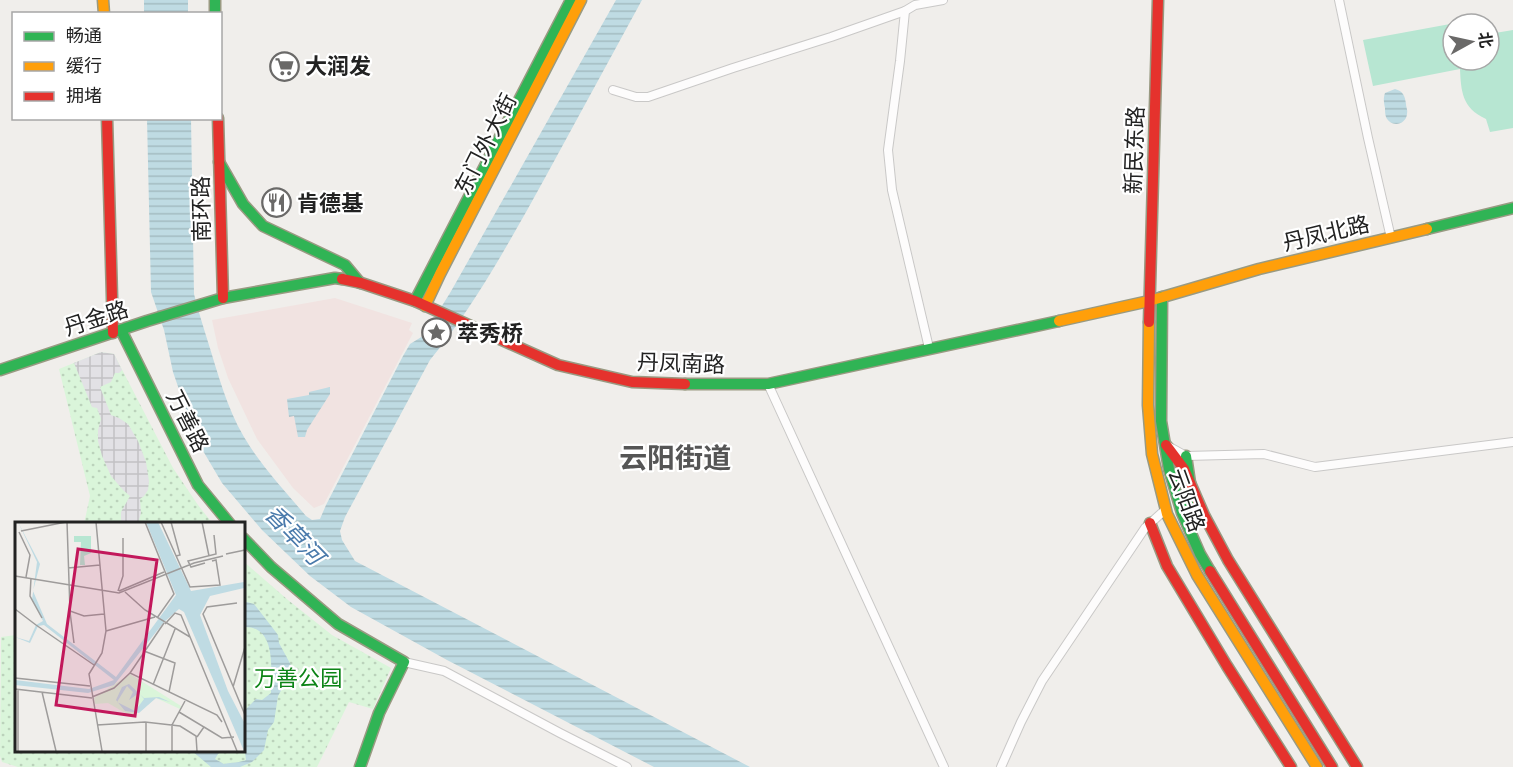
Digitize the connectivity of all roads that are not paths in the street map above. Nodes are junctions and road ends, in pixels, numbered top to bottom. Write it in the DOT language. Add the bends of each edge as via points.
graph roads {
  1 [pos="571,0"];
  2 [pos="581,0"];
  3 [pos="942,0"];
  4 [pos="1158,0"];
  5 [pos="1339,0"];
  6 [pos="905,11"];
  7 [pos="613,90"];
  8 [pos="107,120"];
  9 [pos="218,120"];
  10 [pos="219,162"];
  11 [pos="1513,208"];
  12 [pos="1391,238"];
  13 [pos="361,283"];
  14 [pos="1162,297"];
  15 [pos="223,298"];
  16 [pos="1149,301"];
  17 [pos="420,304"];
  18 [pos="117,331"];
  19 [pos="929,348"];
  20 [pos="0,370"];
  21 [pos="768,384"];
  22 [pos="1513,442"];
  23 [pos="1164,443"];
  24 [pos="1186,456"];
  25 [pos="1190,483"];
  26 [pos="1166,509"];
  27 [pos="228,522"];
  28 [pos="1150,523"];
  29 [pos="1187,525"];
  30 [pos="244,539"];
  31 [pos="404,662"];
  32 [pos="360,767"];
  33 [pos="627,767"];
  34 [pos="944,767"];
  35 [pos="1001,767"];
  36 [pos="1291,767"];
  37 [pos="1317,767"];
  38 [pos="1332,767"];
  39 [pos="1357,767"];
  1 -- 17 [label="street, 东门外大街"];
  2 -- 17 [label="street, 东门外大街" via="440,274"];
  3 -- 6 [label="street"];
  4 -- 16 [label="street, 新民东路"];
  5 -- 12 [label="street"];
  6 -- 7 [label="street" via="648,97"];
  6 -- 19 [label="street" via="888,150 892,190"];
  8 -- 18 [label="street, 万善路"];
  9 -- 10 [label="street, 南环路"];
  10 -- 13 [label="street" via="243,204 263,226 345,265"];
  10 -- 15 [label="street, 南环路"];
  11 -- 12 [label="street, 丹凤北路"];
  12 -- 14 [label="street, 丹凤北路"];
  13 -- 15 [label="street, 丹凤南路" via="335,278"];
  13 -- 17 [label="street, 丹凤南路"];
  14 -- 16 [label="street, 丹凤北路"];
  14 -- 23 [label="street, 云阳路"];
  15 -- 18 [label="street, 丹金路"];
  16 -- 19 [label="street, 丹凤南路"];
  16 -- 26 [label="street, 云阳路" via="1148,405 1152,454"];
  17 -- 21 [label="street, 丹凤南路" via="558,365 632,382"];
  18 -- 20 [label="street, 丹金路"];
  18 -- 27 [label="street, 万善路" via="198,485"];
  19 -- 21 [label="street, 丹凤南路"];
  21 -- 34 [label="street"];
  22 -- 24 [label="street" via="1315,467 1264,454"];
  23 -- 24 [label="street"];
  23 -- 25 [label="street"];
  23 -- 29 [label="street, 云阳路"];
  24 -- 25 [label="street"];
  25 -- 29 [label="street"];
  25 -- 39 [label="street" via="1228,560"];
  26 -- 28 [label="street"];
  26 -- 37 [label="street, 云阳路" via="1197,574"];
  28 -- 35 [label="street" via="1042,681"];
  28 -- 36 [label="street" via="1167,566"];
  29 -- 38 [label="street, 云阳路" via="1200,554"];
  30 -- 31 [label="street" via="338,624"];
  31 -- 32 [label="street" via="387,693"];
  31 -- 33 [label="street" via="444,671"];
}
